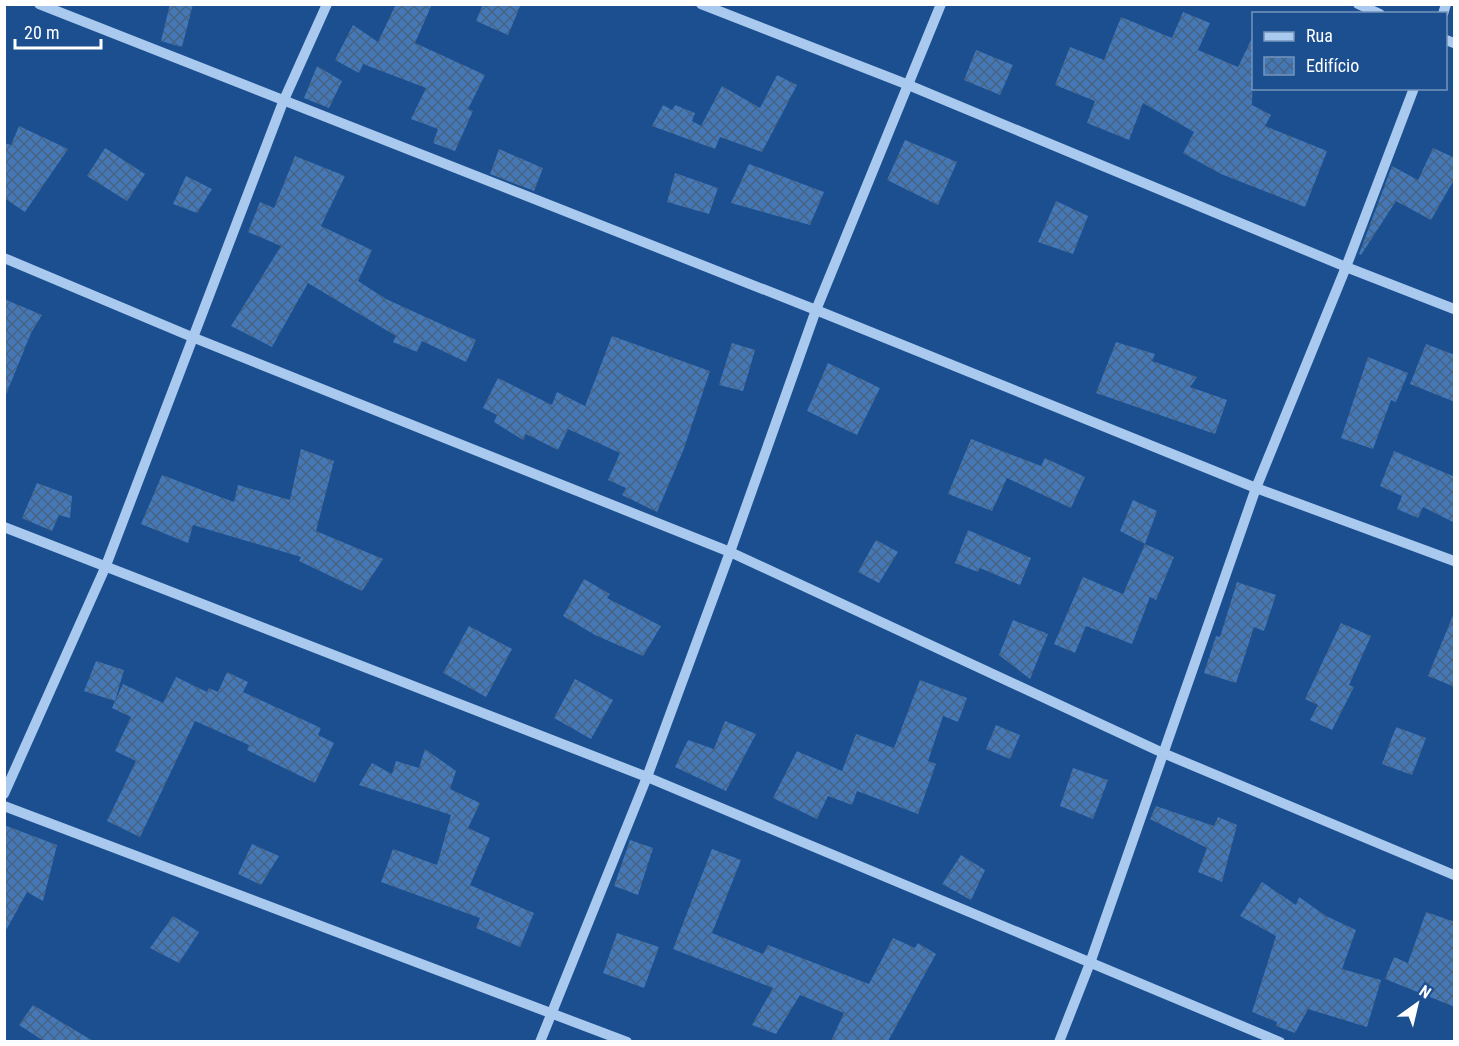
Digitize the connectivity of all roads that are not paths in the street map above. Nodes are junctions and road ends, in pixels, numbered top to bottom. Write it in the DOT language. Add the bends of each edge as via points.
graph roads {
  1 [pos="39,4"];
  2 [pos="327,4"];
  3 [pos="701,4"];
  4 [pos="940,4"];
  5 [pos="1358,4"];
  6 [pos="1376,12"];
  7 [pos="906,84"];
  8 [pos="1413,90"];
  9 [pos="283,102"];
  10 [pos="4,258"];
  11 [pos="1346,267"];
  12 [pos="1455,309"];
  13 [pos="816,310"];
  14 [pos="192,337"];
  15 [pos="1256,488"];
  16 [pos="4,527"];
  17 [pos="730,552"];
  18 [pos="1455,561"];
  19 [pos="105,568"];
  20 [pos="1163,753"];
  21 [pos="646,777"];
  22 [pos="4,794"];
  23 [pos="4,806"];
  24 [pos="1455,875"];
  25 [pos="1090,963"];
  26 [pos="550,1012"];
  27 [pos="540,1041"];
  28 [pos="627,1041"];
  29 [pos="1059,1041"];
  30 [pos="1280,1041"];
  1 -- 9 [label="street"];
  2 -- 9 [label="street"];
  3 -- 7 [label="street"];
  4 -- 7 [label="street"];
  5 -- 6 [label="street"];
  7 -- 11 [label="street"];
  7 -- 13 [label="street"];
  8 -- 11 [label="street"];
  9 -- 13 [label="street"];
  9 -- 14 [label="street"];
  10 -- 14 [label="street"];
  11 -- 12 [label="street"];
  11 -- 15 [label="street"];
  13 -- 15 [label="street"];
  13 -- 17 [label="street"];
  14 -- 17 [label="street"];
  14 -- 19 [label="street"];
  15 -- 18 [label="street"];
  15 -- 20 [label="street"];
  16 -- 19 [label="street"];
  17 -- 20 [label="street"];
  17 -- 21 [label="street"];
  19 -- 21 [label="street"];
  19 -- 22 [label="street"];
  20 -- 24 [label="street"];
  20 -- 25 [label="street"];
  21 -- 25 [label="street"];
  21 -- 26 [label="street"];
  23 -- 26 [label="street"];
  25 -- 29 [label="street"];
  25 -- 30 [label="street"];
  26 -- 27 [label="street"];
  26 -- 28 [label="street"];
}
